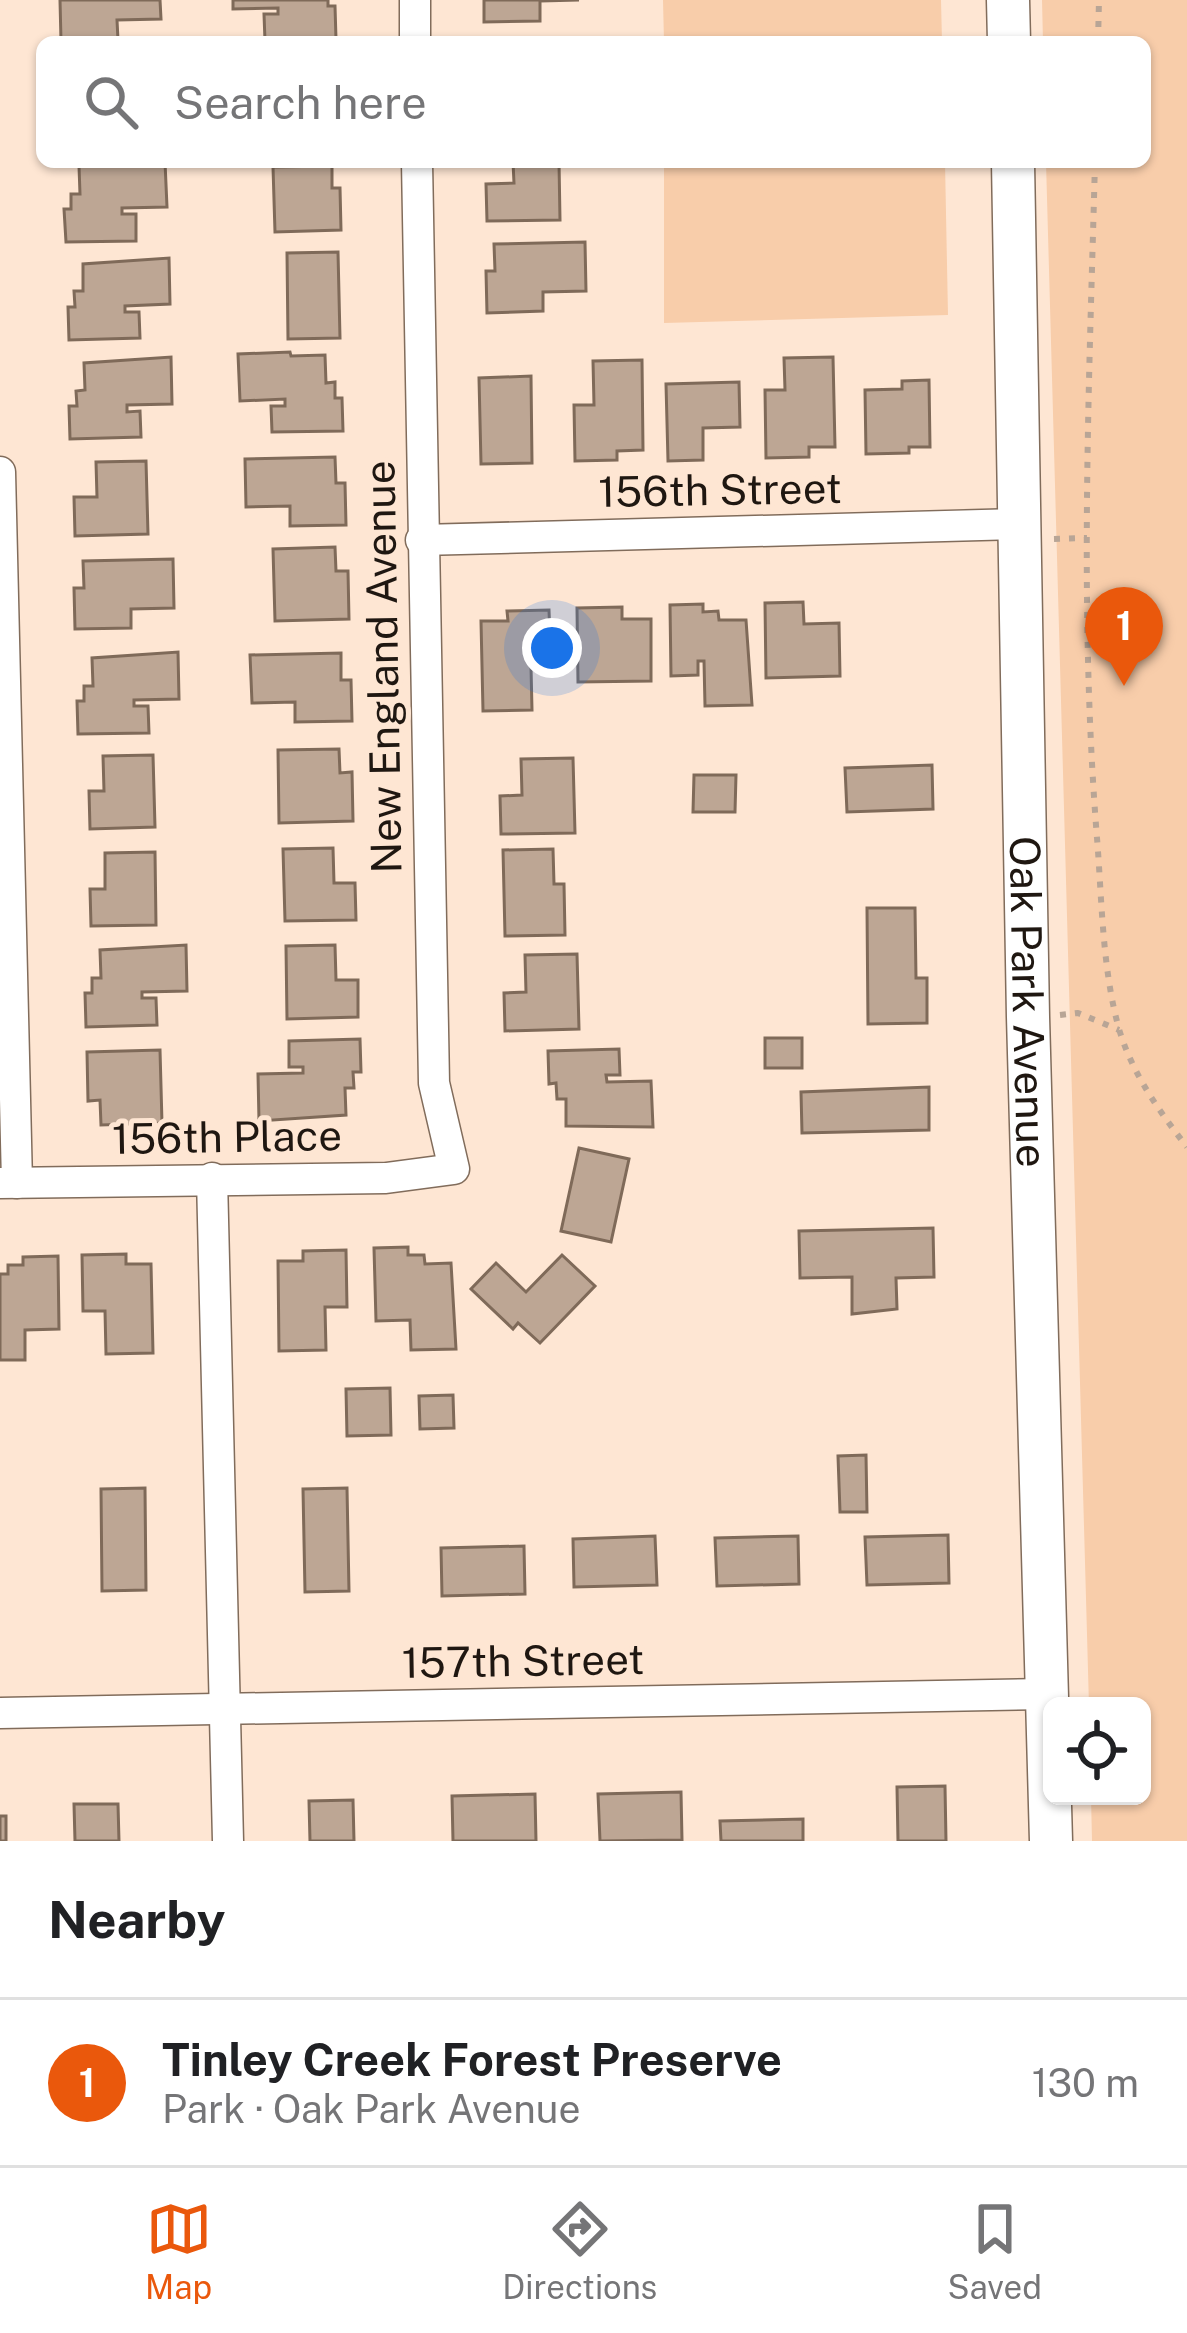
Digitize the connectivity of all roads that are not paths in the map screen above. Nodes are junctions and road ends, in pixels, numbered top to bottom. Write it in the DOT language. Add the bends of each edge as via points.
graph roads {
  1 [pos="415,0"];
  2 [pos="1008,0"];
  3 [pos="416,36"];
  4 [pos="1010,36"];
  5 [pos="417,168"];
  6 [pos="1012,168"];
  7 [pos="0,472"];
  8 [pos="1038,531"];
  9 [pos="421,540"];
  10 [pos="454,1169"];
  11 [pos="212,1178"];
  12 [pos="9,1183"];
  13 [pos="1047,1694"];
  14 [pos="225,1708"];
  15 [pos="0,1712"];
  16 [pos="228,1841"];
  17 [pos="1051,1841"];
  1 -- 3 [label="street"];
  2 -- 4 [label="street"];
  5 -- 9 [label="street, New England Avenue"];
  6 -- 8 [label="street, Oak Park Avenue"];
  7 -- 12 [label="street"];
  8 -- 9 [label="street, 156th Street"];
  8 -- 13 [label="street, Oak Park Avenue" via="1028,1017"];
  9 -- 10 [label="street, New England Avenue" via="434,1083"];
  10 -- 11 [label="street, 156th Place" via="386,1178"];
  11 -- 12 [label="street, 156th Place"];
  11 -- 14 [label="street"];
  13 -- 14 [label="street, 157th Street"];
  13 -- 17 [label="street, Oak Park Avenue"];
  14 -- 15 [label="street, 157th Street"];
  14 -- 16 [label="street"];
}
